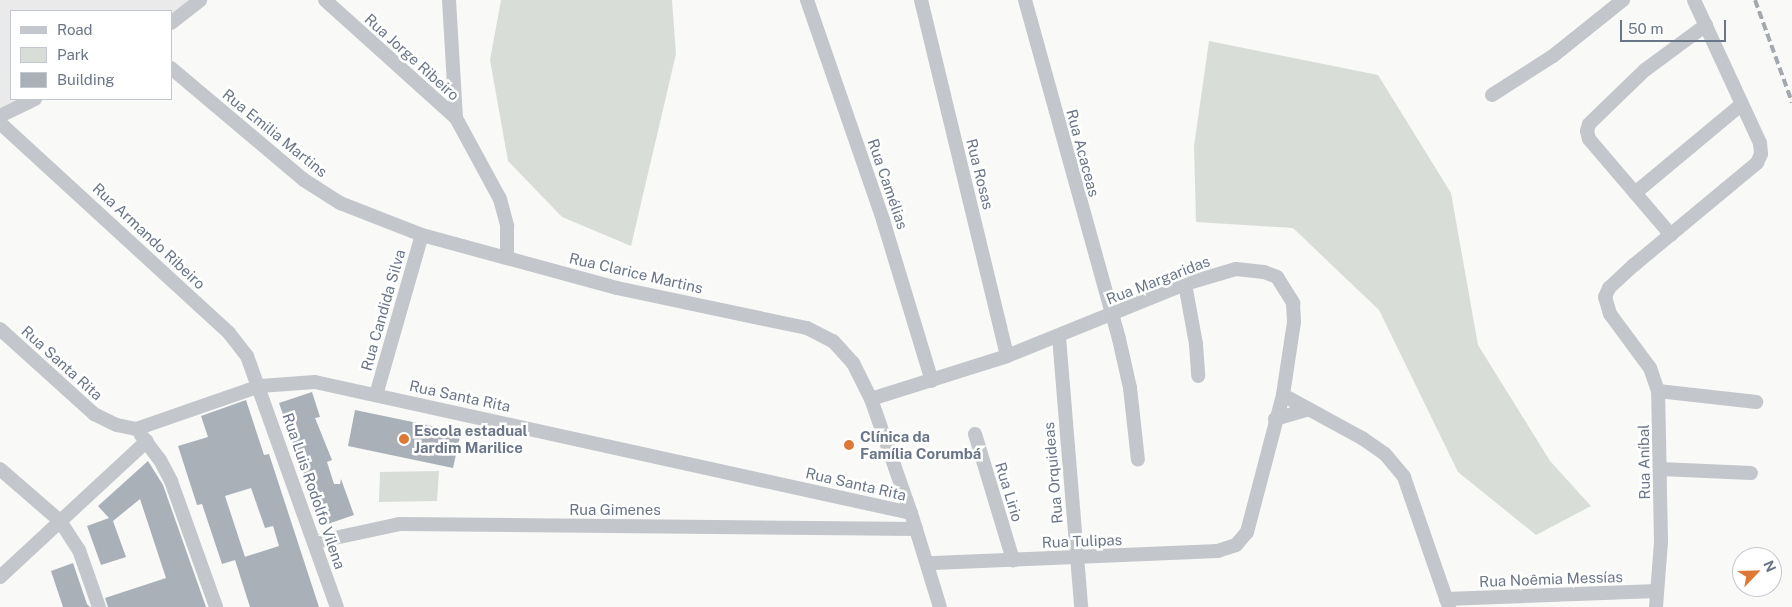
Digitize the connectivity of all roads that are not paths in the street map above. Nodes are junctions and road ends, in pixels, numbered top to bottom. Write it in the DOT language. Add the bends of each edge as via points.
graph roads {
  1 [pos="200,0"];
  2 [pos="325,0"];
  3 [pos="449,0"];
  4 [pos="807,0"];
  5 [pos="921,0"];
  6 [pos="1025,0"];
  7 [pos="1623,0"];
  8 [pos="1694,0"];
  9 [pos="172,22"];
  10 [pos="1706,25"];
  11 [pos="172,69"];
  12 [pos="1492,95"];
  13 [pos="33,100"];
  14 [pos="1742,104"];
  15 [pos="0,116"];
  16 [pos="456,118"];
  17 [pos="0,123"];
  18 [pos="1635,193"];
  19 [pos="422,234"];
  20 [pos="1671,235"];
  21 [pos="507,256"];
  22 [pos="1185,284"];
  23 [pos="1110,315"];
  24 [pos="0,329"];
  25 [pos="1059,336"];
  26 [pos="1007,356"];
  27 [pos="1198,376"];
  28 [pos="932,381"];
  29 [pos="260,386"];
  30 [pos="1658,390"];
  31 [pos="376,395"];
  32 [pos="1282,395"];
  33 [pos="871,399"];
  34 [pos="1756,402"];
  35 [pos="1309,409"];
  36 [pos="1275,419"];
  37 [pos="136,429"];
  38 [pos="975,434"];
  39 [pos="147,441"];
  40 [pos="1138,460"];
  41 [pos="0,469"];
  42 [pos="1660,469"];
  43 [pos="1751,472"];
  44 [pos="911,513"];
  45 [pos="60,521"];
  46 [pos="916,529"];
  47 [pos="316,542"];
  48 [pos="1236,545"];
  49 [pos="1076,558"];
  50 [pos="1013,560"];
  51 [pos="927,563"];
  52 [pos="0,577"];
  53 [pos="1657,592"];
  54 [pos="1447,603"];
  55 [pos="99,607"];
  56 [pos="216,607"];
  57 [pos="337,607"];
  58 [pos="940,607"];
  59 [pos="1081,607"];
  60 [pos="1656,607"];
  1 -- 9 [label="street"];
  2 -- 16 [label="street, Rua Jorge Ribeiro"];
  3 -- 16 [label="street"];
  4 -- 28 [label="street, Rua Camélias" via="883,220"];
  5 -- 26 [label="street, Rua Rosas"];
  6 -- 23 [label="street, Rua Acaceas"];
  7 -- 12 [label="street" via="1552,56"];
  8 -- 10 [label="street, Rua Aníbal"];
  10 -- 14 [label="street, Rua Aníbal"];
  10 -- 18 [label="street" via="1645,70 1589,124 1589,138"];
  11 -- 19 [label="street, Rua Emilia Martins" via="304,180 340,203"];
  13 -- 15 [label="street"];
  14 -- 18 [label="street"];
  14 -- 20 [label="street, Rua Aníbal" via="1760,143 1757,163"];
  16 -- 21 [label="street" via="500,199 507,226"];
  17 -- 29 [label="street, Rua Armando Ribeiro" via="229,333 247,356"];
  18 -- 20 [label="street"];
  19 -- 21 [label="street, Rua Emilia Martins"];
  19 -- 31 [label="street, Rua Candida Silva"];
  20 -- 30 [label="street, Rua Aníbal" via="1609,288 1605,297 1610,314 1650,368"];
  21 -- 33 [label="street, Rua Clarice Martins" via="617,288 807,328 833,341 853,363"];
  22 -- 23 [label="street, Rua Margaridas"];
  22 -- 27 [label="street"];
  22 -- 32 [label="street, Rua Margaridas" via="1236,269 1277,277 1293,303 1294,322"];
  23 -- 25 [label="street, Rua Margaridas"];
  23 -- 40 [label="street" via="1130,388"];
  24 -- 37 [label="street, Rua Santa Rita" via="94,414 117,425"];
  25 -- 26 [label="street, Rua Margaridas"];
  25 -- 49 [label="street, Rua Orquideas"];
  26 -- 28 [label="street, Rua Margaridas"];
  28 -- 33 [label="street, Rua Margaridas"];
  29 -- 31 [label="street, Rua Santa Rita" via="315,382"];
  29 -- 37 [label="street, Rua Santa Rita"];
  29 -- 47 [label="street, Rua Luis Rodolfo Vilena"];
  30 -- 34 [label="street"];
  30 -- 42 [label="street, Rua Aníbal"];
  31 -- 44 [label="street, Rua Santa Rita"];
  32 -- 35 [label="street"];
  32 -- 36 [label="street, Rua Margaridas"];
  33 -- 44 [label="street, Rua Clarice Martins"];
  35 -- 36 [label="street"];
  35 -- 54 [label="street" via="1385,454 1404,477"];
  36 -- 48 [label="street, Rua Margaridas" via="1247,532"];
  37 -- 39 [label="street"];
  38 -- 50 [label="street, Rua Lirio"];
  39 -- 45 [label="street"];
  39 -- 56 [label="street" via="171,481"];
  41 -- 45 [label="street"];
  42 -- 43 [label="street"];
  42 -- 53 [label="street, Rua Aníbal" via="1661,532"];
  44 -- 46 [label="street, Rua Santa Rita"];
  45 -- 52 [label="street"];
  45 -- 55 [label="street" via="79,550"];
  46 -- 47 [label="street, Rua Gimenes" via="399,524"];
  46 -- 51 [label="street, Rua Santa Rita"];
  47 -- 57 [label="street, Rua Luis Rodolfo Vilena"];
  48 -- 49 [label="street, Rua Tulipas" via="1218,551"];
  49 -- 50 [label="street, Rua Tulipas"];
  49 -- 59 [label="street, Rua Orquideas"];
  50 -- 51 [label="street, Rua Tulipas"];
  51 -- 58 [label="street, Rua Santa Rita"];
  53 -- 54 [label="street, Rua Noêmia Messías"];
  53 -- 60 [label="street, Rua Aníbal"];
}
